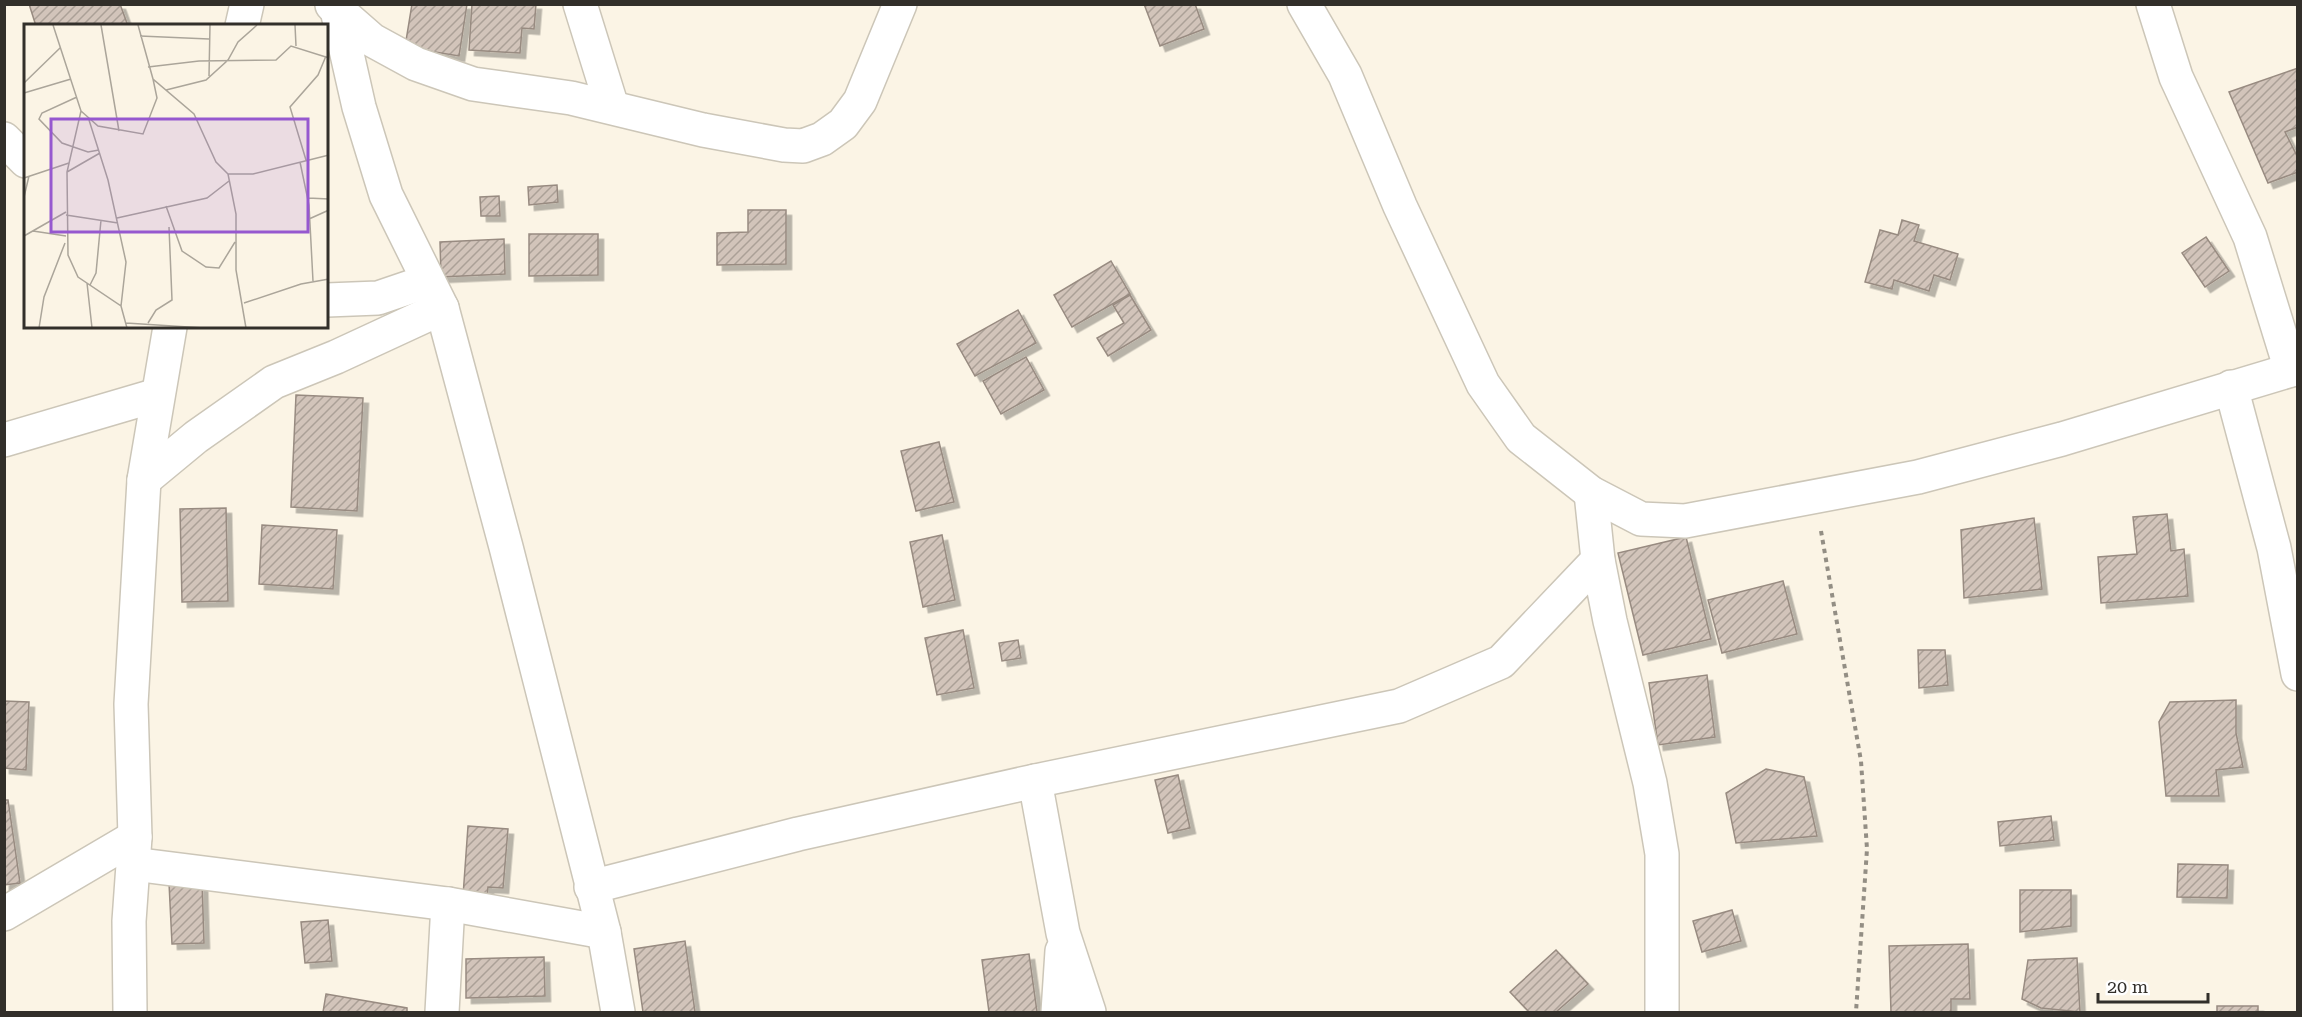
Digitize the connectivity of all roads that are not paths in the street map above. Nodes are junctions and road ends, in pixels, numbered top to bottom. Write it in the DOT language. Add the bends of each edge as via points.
graph roads {
  1 [pos="248,4"];
  2 [pos="580,4"];
  3 [pos="900,4"];
  4 [pos="1304,4"];
  5 [pos="2153,4"];
  6 [pos="334,7"];
  7 [pos="243,24"];
  8 [pos="612,107"];
  9 [pos="4,139"];
  10 [pos="24,159"];
  11 [pos="435,294"];
  12 [pos="328,300"];
  13 [pos="170,328"];
  14 [pos="2294,369"];
  15 [pos="2231,387"];
  16 [pos="157,395"];
  17 [pos="4,440"];
  18 [pos="144,480"];
  19 [pos="1591,493"];
  20 [pos="1599,560"];
  21 [pos="2298,674"];
  22 [pos="1035,781"];
  23 [pos="134,851"];
  24 [pos="591,887"];
  25 [pos="448,904"];
  26 [pos="4,914"];
  27 [pos="604,932"];
  28 [pos="1063,933"];
  29 [pos="130,1012"];
  30 [pos="442,1012"];
  31 [pos="618,1012"];
  32 [pos="1058,1012"];
  33 [pos="1089,1012"];
  34 [pos="1662,1012"];
  1 -- 7 [label="street"];
  2 -- 8 [label="street"];
  3 -- 8 [label="street" via="860,101 843,124 822,139 802,146 784,145"];
  4 -- 19 [label="street" via="1345,75 1400,206 1483,384 1521,438"];
  5 -- 14 [label="street" via="2176,77 2250,237"];
  6 -- 8 [label="street" via="372,40 416,64 473,84"];
  6 -- 11 [label="street" via="386,195"];
  9 -- 10 [label="street"];
  11 -- 12 [label="street"];
  11 -- 18 [label="street" via="336,357 274,382 196,437"];
  11 -- 24 [label="street" via="506,547"];
  13 -- 16 [label="street"];
  14 -- 15 [label="street"];
  15 -- 19 [label="street" via="2062,439 1918,477 1685,521 1641,519"];
  15 -- 21 [label="street" via="2274,548"];
  16 -- 17 [label="street"];
  16 -- 18 [label="street"];
  18 -- 23 [label="street" via="131,704"];
  19 -- 20 [label="street"];
  20 -- 22 [label="street" via="1501,662 1399,706"];
  20 -- 34 [label="street" via="1650,783 1662,854"];
  22 -- 24 [label="street" via="798,834"];
  22 -- 28 [label="street"];
  23 -- 25 [label="street"];
  23 -- 26 [label="street"];
  23 -- 29 [label="street" via="129,921"];
  24 -- 27 [label="street"];
  25 -- 27 [label="street"];
  25 -- 30 [label="street"];
  27 -- 31 [label="street"];
  28 -- 32 [label="street"];
  28 -- 33 [label="street"];
}
